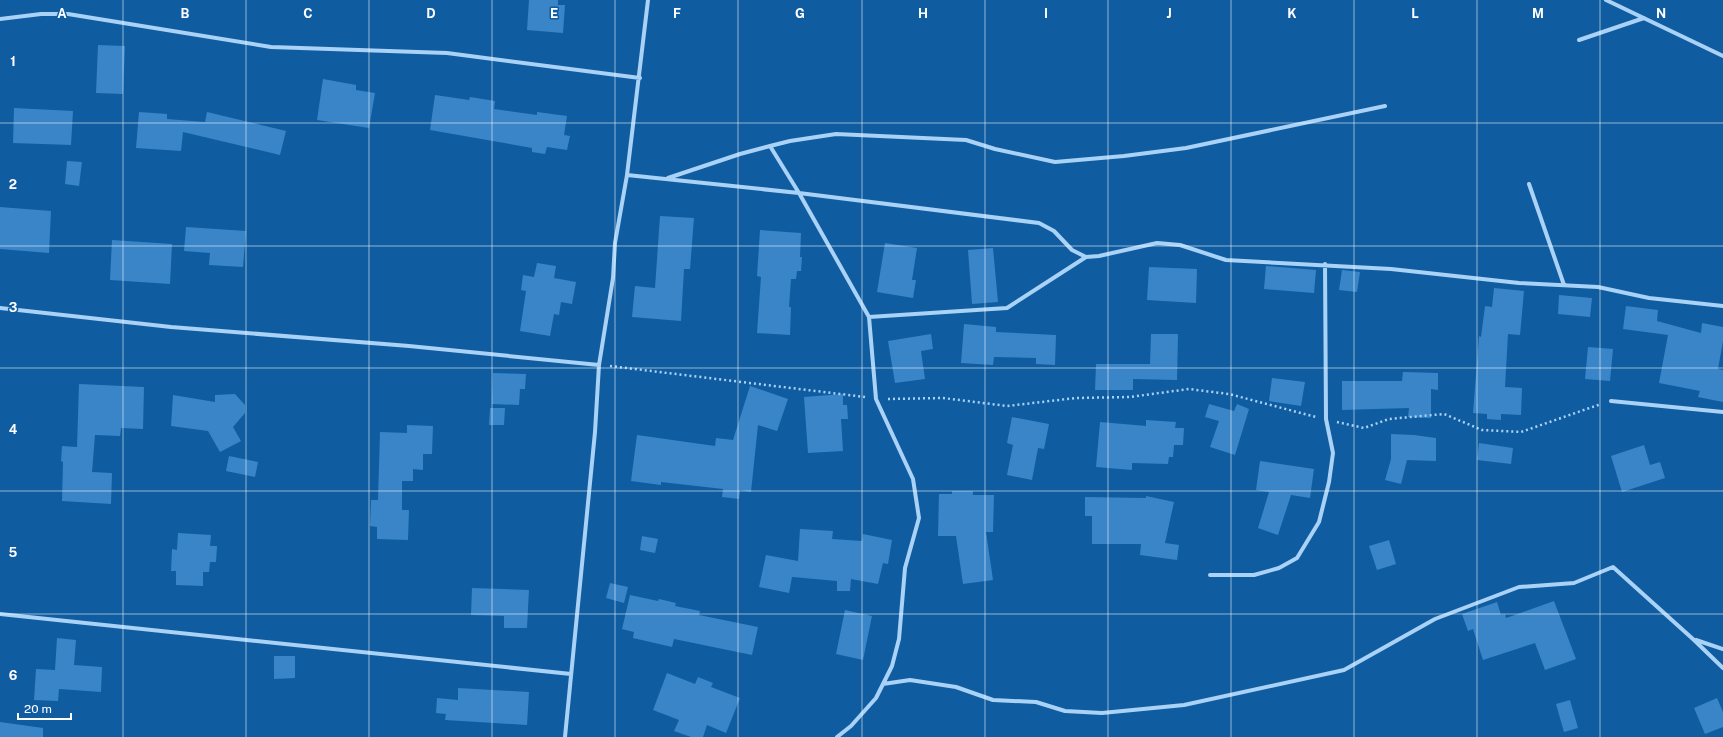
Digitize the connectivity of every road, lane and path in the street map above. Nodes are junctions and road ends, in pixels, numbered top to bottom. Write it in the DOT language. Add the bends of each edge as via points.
graph roads {
  1 [pos="648,0"];
  2 [pos="1606,0"];
  3 [pos="1644,18"];
  4 [pos="0,19"];
  5 [pos="1579,40"];
  6 [pos="1723,56"];
  7 [pos="640,78"];
  8 [pos="1385,106"];
  9 [pos="770,146"];
  10 [pos="627,175"];
  11 [pos="666,179"];
  12 [pos="1529,184"];
  13 [pos="799,193"];
  14 [pos="1086,257"];
  15 [pos="1325,264"];
  16 [pos="1564,285"];
  17 [pos="1723,306"];
  18 [pos="0,308"];
  19 [pos="869,317"];
  20 [pos="599,364"];
  21 [pos="876,399"];
  22 [pos="1611,400"];
  23 [pos="1723,412"];
  24 [pos="1326,419"];
  25 [pos="1210,575"];
  26 [pos="0,614"];
  27 [pos="1694,640"];
  28 [pos="1723,649"];
  29 [pos="1723,668"];
  30 [pos="571,674"];
  31 [pos="883,684"];
  32 [pos="565,737"];
  33 [pos="837,737"];
  1 -- 7 [label="street"];
  2 -- 3 [label="street"];
  3 -- 5 [label="street"];
  3 -- 6 [label="street"];
  4 -- 7 [label="street" via="68,14 270,47 447,53"];
  7 -- 10 [label="street"];
  8 -- 9 [label="street" via="1186,148 1055,162 966,140 915,136 836,134"];
  9 -- 11 [label="street"];
  9 -- 13 [label="street"];
  10 -- 11 [label="street"];
  10 -- 20 [label="street"];
  11 -- 13 [label="street"];
  12 -- 16 [label="street"];
  13 -- 14 [label="street" via="1039,223 1054,231 1072,250"];
  13 -- 19 [label="street"];
  14 -- 15 [label="street" via="1157,243 1180,245 1226,260"];
  14 -- 19 [label="street" via="1007,308"];
  15 -- 16 [label="street"];
  15 -- 24 [label="street"];
  16 -- 17 [label="street" via="1598,287 1649,298"];
  18 -- 20 [label="street" via="170,327"];
  19 -- 21 [label="street"];
  20 -- 21 [label="path"];
  20 -- 30 [label="street" via="595,432"];
  21 -- 24 [label="path" via="942,398 1007,406 1076,398 1130,397 1189,389 1229,394"];
  21 -- 31 [label="street" via="913,479 919,518 905,568 900,639 892,666"];
  22 -- 23 [label="street"];
  22 -- 24 [label="path" via="1520,432 1482,430 1444,414 1389,419 1364,428"];
  24 -- 25 [label="street" via="1333,453 1329,482 1319,522 1297,558 1279,568 1254,575"];
  26 -- 30 [label="street"];
  27 -- 28 [label="street"];
  27 -- 29 [label="street"];
  27 -- 31 [label="street" via="1613,567 1574,583 1519,587 1484,600 1435,619 1344,670 1184,705 1102,713 1065,711 1036,702 993,700 956,687 910,680"];
  30 -- 32 [label="street"];
  31 -- 33 [label="street" via="876,698 851,726"];
}
